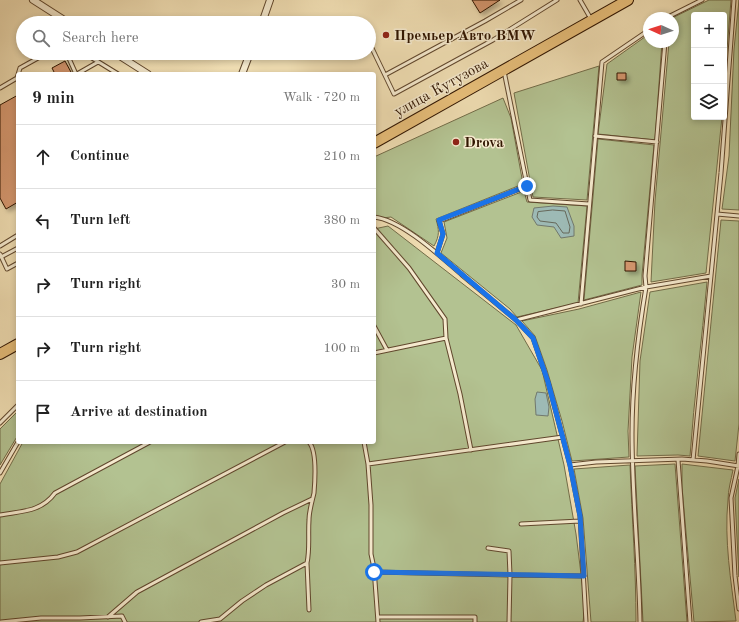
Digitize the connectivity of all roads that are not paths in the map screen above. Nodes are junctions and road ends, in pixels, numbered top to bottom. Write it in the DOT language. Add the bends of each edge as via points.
graph roads {
  1 [pos="33,0"];
  2 [pos="270,0"];
  3 [pos="521,0"];
  4 [pos="557,0"];
  5 [pos="580,0"];
  6 [pos="628,0"];
  7 [pos="702,0"];
  8 [pos="734,0"];
  9 [pos="679,12"];
  10 [pos="58,16"];
  11 [pos="264,16"];
  12 [pos="592,20"];
  13 [pos="643,34"];
  14 [pos="665,48"];
  15 [pos="376,56"];
  16 [pos="34,60"];
  17 [pos="70,60"];
  18 [pos="95,60"];
  19 [pos="126,60"];
  20 [pos="247,60"];
  21 [pos="98,62"];
  22 [pos="504,69"];
  23 [pos="19,72"];
  24 [pos="76,72"];
  25 [pos="80,72"];
  26 [pos="114,72"];
  27 [pos="145,72"];
  28 [pos="243,72"];
  29 [pos="385,75"];
  30 [pos="16,79"];
  31 [pos="0,88"];
  32 [pos="595,136"];
  33 [pos="376,141"];
  34 [pos="657,142"];
  35 [pos="527,186"];
  36 [pos="589,204"];
  37 [pos="717,214"];
  38 [pos="739,216"];
  39 [pos="376,218"];
  40 [pos="376,230"];
  41 [pos="16,236"];
  42 [pos="0,246"];
  43 [pos="16,249"];
  44 [pos="437,253"];
  45 [pos="1,255"];
  46 [pos="16,264"];
  47 [pos="711,276"];
  48 [pos="646,287"];
  49 [pos="581,304"];
  50 [pos="516,320"];
  51 [pos="376,330"];
  52 [pos="446,338"];
  53 [pos="16,345"];
  54 [pos="387,350"];
  55 [pos="376,353"];
  56 [pos="0,354"];
  57 [pos="16,407"];
  58 [pos="0,423"];
  59 [pos="563,437"];
  60 [pos="17,444"];
  61 [pos="146,444"];
  62 [pos="281,444"];
  63 [pos="310,444"];
  64 [pos="364,444"];
  65 [pos="471,450"];
  66 [pos="739,454"];
  67 [pos="678,460"];
  68 [pos="693,460"];
  69 [pos="632,462"];
  70 [pos="368,464"];
  71 [pos="570,465"];
  72 [pos="738,466"];
  73 [pos="0,473"];
  74 [pos="312,499"];
  75 [pos="0,515"];
  76 [pos="580,521"];
  77 [pos="521,524"];
  78 [pos="488,548"];
  79 [pos="0,563"];
  80 [pos="307,563"];
  81 [pos="374,572"];
  82 [pos="510,575"];
  83 [pos="584,576"];
  84 [pos="739,609"];
  85 [pos="308,610"];
  86 [pos="108,617"];
  87 [pos="378,617"];
  88 [pos="1,622"];
  89 [pos="125,622"];
  90 [pos="201,622"];
  91 [pos="378,622"];
  92 [pos="475,622"];
  93 [pos="509,622"];
  94 [pos="586,622"];
  95 [pos="640,622"];
  96 [pos="690,622"];
  1 -- 10 [label="street"];
  2 -- 11 [label="street"];
  3 -- 29 [label="lane"];
  4 -- 29 [label="lane" via="493,40 394,94"];
  5 -- 12 [label="lane"];
  6 -- 12 [label="main road, улица Кутузова"];
  7 -- 9 [label="lane"];
  8 -- 37 [label="lane"];
  12 -- 22 [label="main road, улица Кутузова"];
  13 -- 32 [label="lane" via="602,62"];
  14 -- 34 [label="lane"];
  15 -- 29 [label="lane"];
  16 -- 23 [label="lane" via="20,68"];
  17 -- 24 [label="lane"];
  18 -- 21 [label="lane"];
  19 -- 27 [label="street"];
  20 -- 28 [label="street"];
  21 -- 25 [label="lane"];
  21 -- 26 [label="lane"];
  22 -- 33 [label="main road, улица Кутузова"];
  22 -- 35 [label="lane"];
  30 -- 31 [label="lane"];
  32 -- 34 [label="lane"];
  32 -- 36 [label="lane"];
  34 -- 48 [label="lane"];
  35 -- 36 [label="lane" via="530,200"];
  35 -- 44 [label="lane" via="439,220 443,234"];
  36 -- 49 [label="lane"];
  37 -- 38 [label="lane"];
  37 -- 47 [label="lane"];
  39 -- 44 [label="lane" via="390,221"];
  40 -- 52 [label="lane" via="409,268 445,319"];
  41 -- 42 [label="lane"];
  43 -- 45 [label="lane"];
  44 -- 50 [label="lane"];
  45 -- 46 [label="lane" via="8,269"];
  47 -- 48 [label="lane"];
  47 -- 68 [label="lane"];
  48 -- 49 [label="lane"];
  48 -- 69 [label="lane" via="635,359"];
  49 -- 50 [label="lane"];
  50 -- 59 [label="lane" via="533,338"];
  51 -- 54 [label="lane"];
  52 -- 54 [label="lane"];
  52 -- 65 [label="lane"];
  53 -- 56 [label="main road"];
  54 -- 55 [label="lane"];
  57 -- 58 [label="lane"];
  59 -- 65 [label="lane"];
  59 -- 71 [label="lane"];
  60 -- 73 [label="lane"];
  61 -- 75 [label="lane" via="55,493 48,502 36,509"];
  62 -- 79 [label="lane" via="77,552 58,557"];
  63 -- 74 [label="lane" via="314,457"];
  64 -- 70 [label="lane"];
  65 -- 70 [label="lane"];
  66 -- 72 [label="lane"];
  67 -- 68 [label="lane"];
  67 -- 69 [label="lane"];
  67 -- 96 [label="lane"];
  68 -- 72 [label="lane"];
  69 -- 71 [label="lane"];
  69 -- 95 [label="lane"];
  70 -- 81 [label="lane"];
  71 -- 76 [label="lane"];
  72 -- 84 [label="lane" via="731,498"];
  74 -- 80 [label="lane"];
  74 -- 86 [label="lane" via="137,592"];
  76 -- 77 [label="lane"];
  76 -- 83 [label="lane"];
  78 -- 82 [label="lane" via="509,552"];
  80 -- 85 [label="lane"];
  80 -- 90 [label="lane" via="248,597 220,618"];
  81 -- 82 [label="lane"];
  81 -- 87 [label="lane"];
  82 -- 83 [label="lane"];
  82 -- 93 [label="lane"];
  83 -- 94 [label="lane"];
  86 -- 88 [label="lane" via="41,618"];
  86 -- 89 [label="lane" via="122,616"];
  87 -- 91 [label="lane"];
  87 -- 92 [label="lane" via="475,617"];
}
